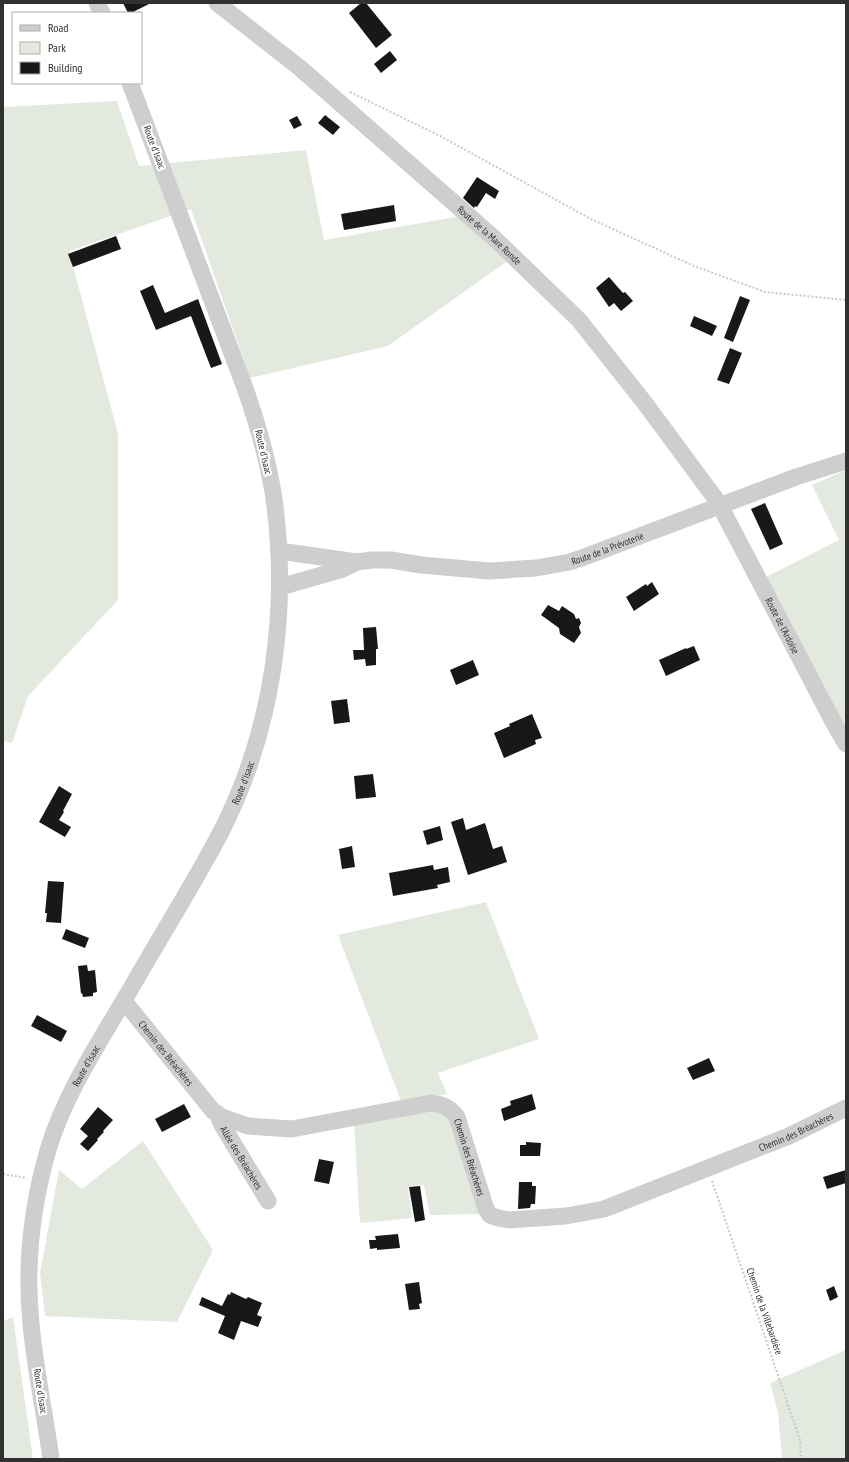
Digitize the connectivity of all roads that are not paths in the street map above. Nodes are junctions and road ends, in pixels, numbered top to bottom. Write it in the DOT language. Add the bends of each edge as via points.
graph roads {
  1 [pos="96,3"];
  2 [pos="217,3"];
  3 [pos="101,12"];
  4 [pos="130,84"];
  5 [pos="846,461"];
  6 [pos="720,506"];
  7 [pos="278,551"];
  8 [pos="357,562"];
  9 [pos="280,587"];
  10 [pos="846,744"];
  11 [pos="124,1001"];
  12 [pos="846,1108"];
  13 [pos="217,1113"];
  14 [pos="268,1201"];
  15 [pos="51,1459"];
  1 -- 3 [label="street"];
  2 -- 6 [label="street, Route de la Mare Ronde" via="300,68 495,239 579,320 644,402"];
  4 -- 7 [label="street, Route d'Isaac" via="258,424 272,490"];
  5 -- 6 [label="street, Route de la Prévoterie"];
  6 -- 8 [label="street, Route de la Prévoterie" via="570,562 536,568 489,571 391,560"];
  6 -- 10 [label="street, Route de l'Ardoise"];
  7 -- 8 [label="street, Route de la Prévoterie"];
  7 -- 9 [label="street, Route d'Isaac"];
  8 -- 9 [label="street, Route de la Prévoterie" via="343,569"];
  9 -- 11 [label="street, Route d'Isaac" via="270,684 248,768 222,830"];
  11 -- 13 [label="street, Chemin des Bréachères"];
  11 -- 15 [label="street, Route d'Isaac" via="63,1110 40,1180 30,1245 29,1297"];
  12 -- 13 [label="street, Chemin des Bréachères" via="789,1136 604,1210 509,1220 490,1215 486,1209 458,1118 448,1107 431,1104 292,1129 248,1126"];
  13 -- 14 [label="street, Allée des Bréachères"];
}
